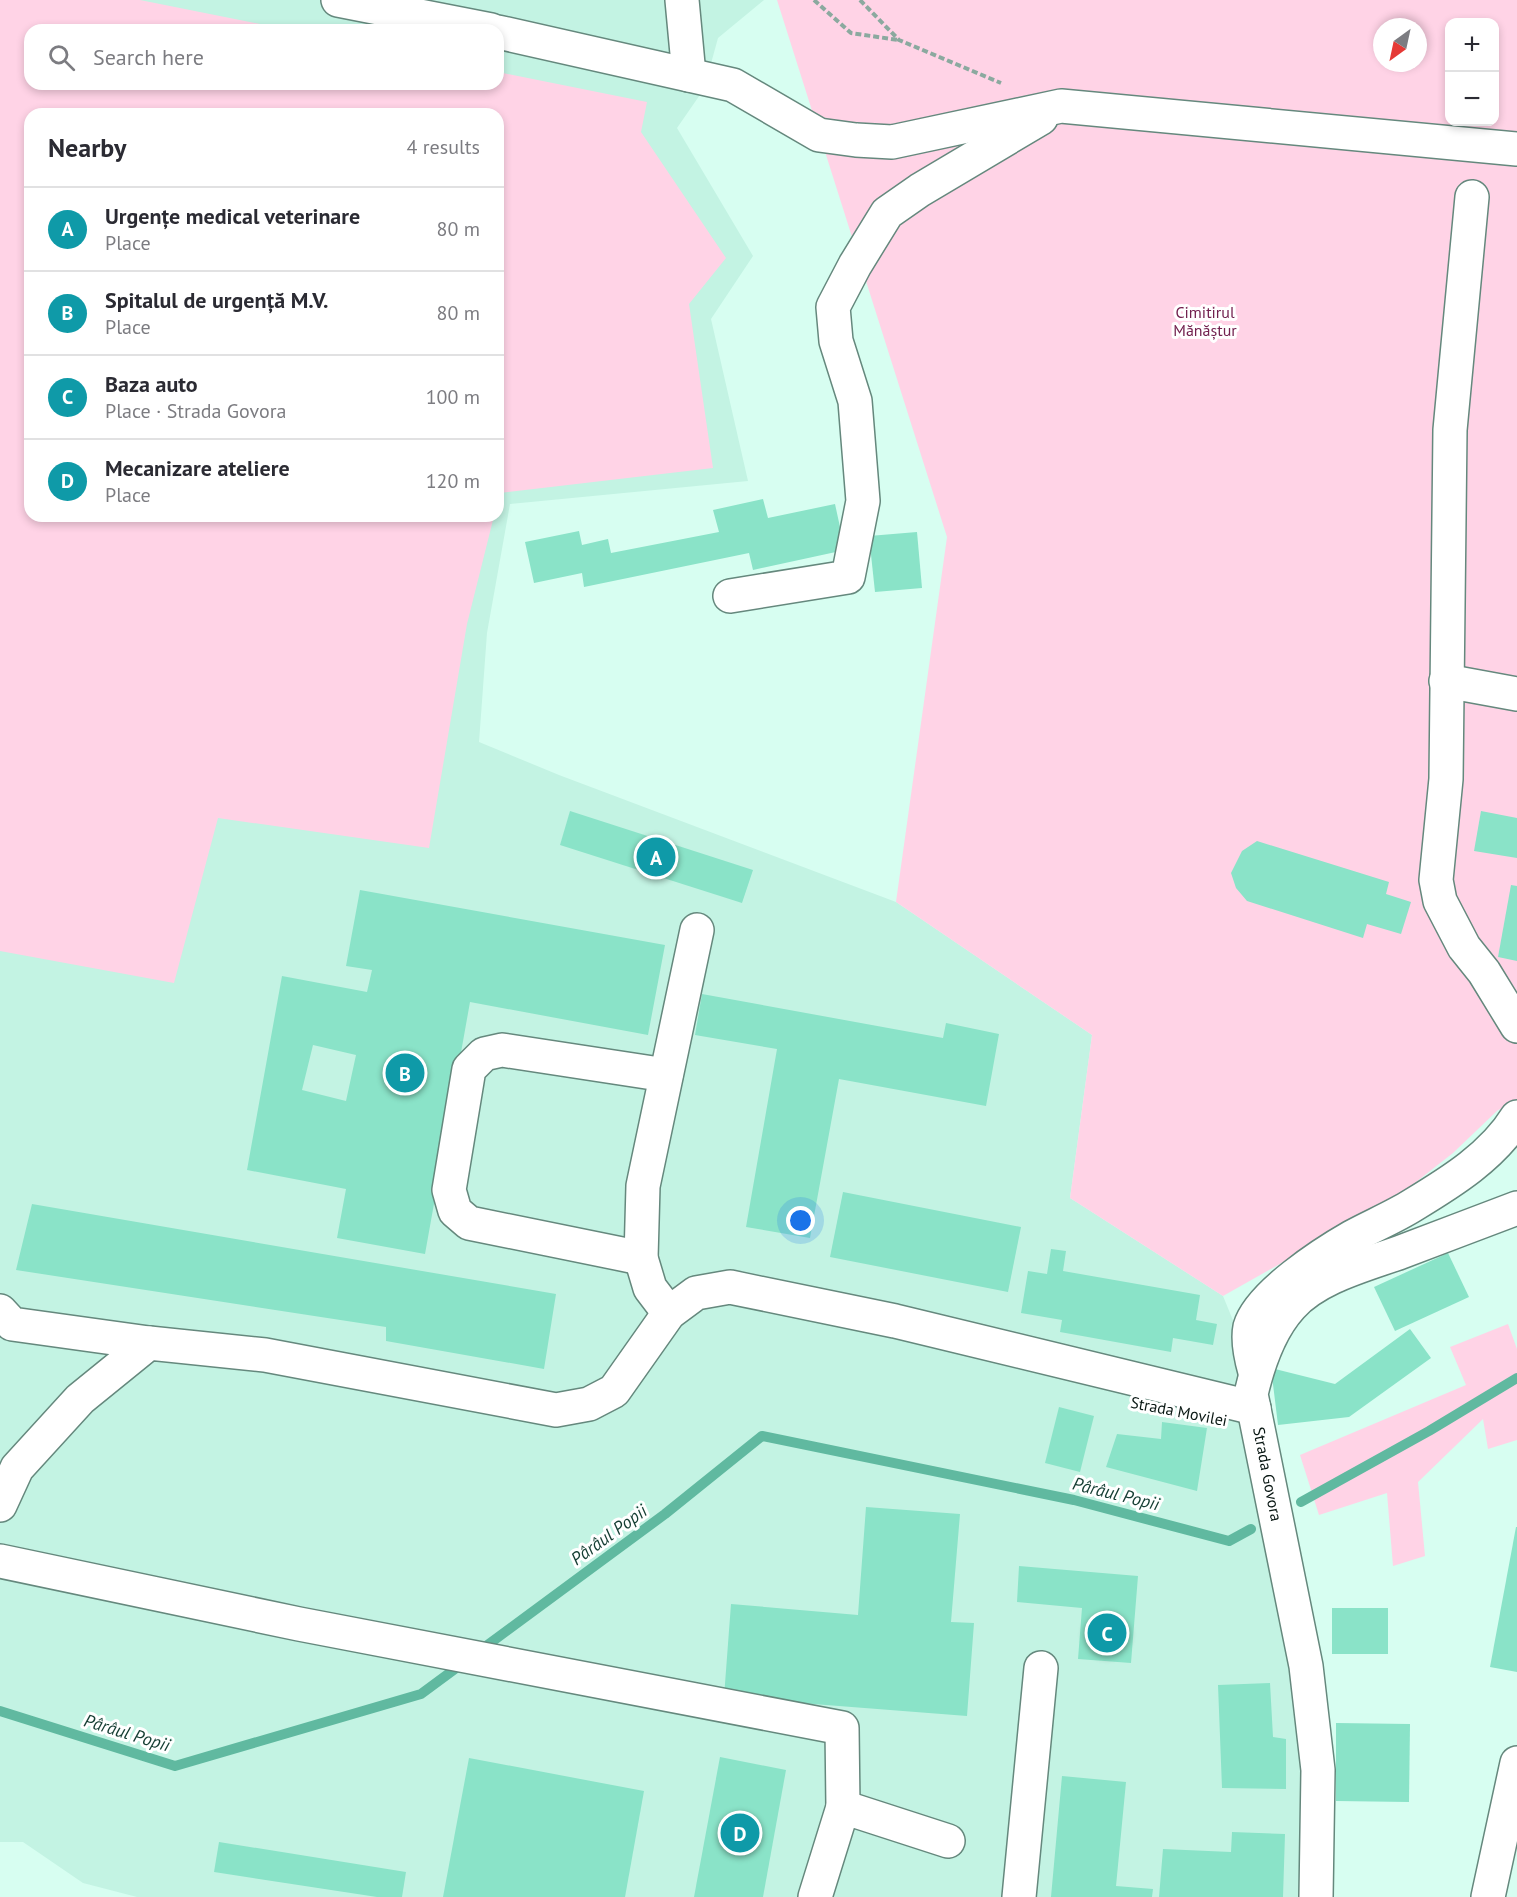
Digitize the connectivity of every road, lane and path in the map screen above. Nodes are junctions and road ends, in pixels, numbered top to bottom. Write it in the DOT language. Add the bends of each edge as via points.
graph roads {
  1 [pos="338,0"];
  2 [pos="682,0"];
  3 [pos="814,0"];
  4 [pos="860,0"];
  5 [pos="460,24"];
  6 [pos="504,33"];
  7 [pos="899,40"];
  8 [pos="689,75"];
  9 [pos="1008,85"];
  10 [pos="1061,106"];
  11 [pos="1517,149"];
  12 [pos="1472,197"];
  13 [pos="730,596"];
  14 [pos="1446,681"];
  15 [pos="1517,694"];
  16 [pos="697,930"];
  17 [pos="1517,1026"];
  18 [pos="666,1075"];
  19 [pos="1517,1117"];
  20 [pos="1517,1208"];
  21 [pos="641,1258"];
  22 [pos="0,1311"];
  23 [pos="669,1313"];
  24 [pos="149,1343"];
  25 [pos="1256,1374"];
  26 [pos="1100,1395"];
  27 [pos="1256,1417"];
  28 [pos="0,1505"];
  29 [pos="0,1561"];
  30 [pos="1041,1668"];
  31 [pos="1517,1763"];
  32 [pos="843,1808"];
  33 [pos="948,1841"];
  34 [pos="815,1897"];
  35 [pos="1019,1897"];
  36 [pos="1316,1897"];
  37 [pos="1488,1897"];
  1 -- 5 [label="street"];
  2 -- 8 [label="street"];
  3 -- 7 [label="path" via="850,33"];
  4 -- 7 [label="path"];
  6 -- 8 [label="street"];
  7 -- 9 [label="path"];
  8 -- 10 [label="street" via="733,85 819,135 855,140 892,142"];
  10 -- 11 [label="street"];
  10 -- 13 [label="street" via="888,213 833,307 836,341 855,400 863,501 848,577"];
  12 -- 14 [label="street" via="1450,430"];
  14 -- 15 [label="street"];
  14 -- 17 [label="street" via="1446,779 1436,880 1440,901 1464,947"];
  16 -- 18 [label="street"];
  18 -- 21 [label="street" via="643,1186"];
  18 -- 21 [label="street" via="502,1050 484,1054 469,1069 449,1190 455,1211 469,1223"];
  19 -- 25 [label="street" via="1506,1135 1458,1176 1411,1207 1350,1238 1267,1299 1250,1327"];
  20 -- 25 [label="street, Strada Govora" via="1344,1273 1305,1293 1276,1328"];
  21 -- 23 [label="street" via="650,1288"];
  22 -- 24 [label="street" via="12,1324"];
  23 -- 24 [label="street" via="614,1391 589,1404 556,1410 265,1355"];
  23 -- 27 [label="street" via="696,1293 730,1287 895,1321"];
  24 -- 28 [label="street" via="80,1399 17,1468"];
  25 -- 27 [label="street, Strada Govora" via="1251,1394"];
  26 -- 27 [label="street, Strada Movilei"];
  27 -- 36 [label="street, Strada Govora" via="1306,1666 1318,1770"];
  29 -- 32 [label="street" via="299,1624 842,1728"];
  30 -- 35 [label="street"];
  31 -- 37 [label="street"];
  32 -- 33 [label="street"];
  32 -- 34 [label="street"];
}
